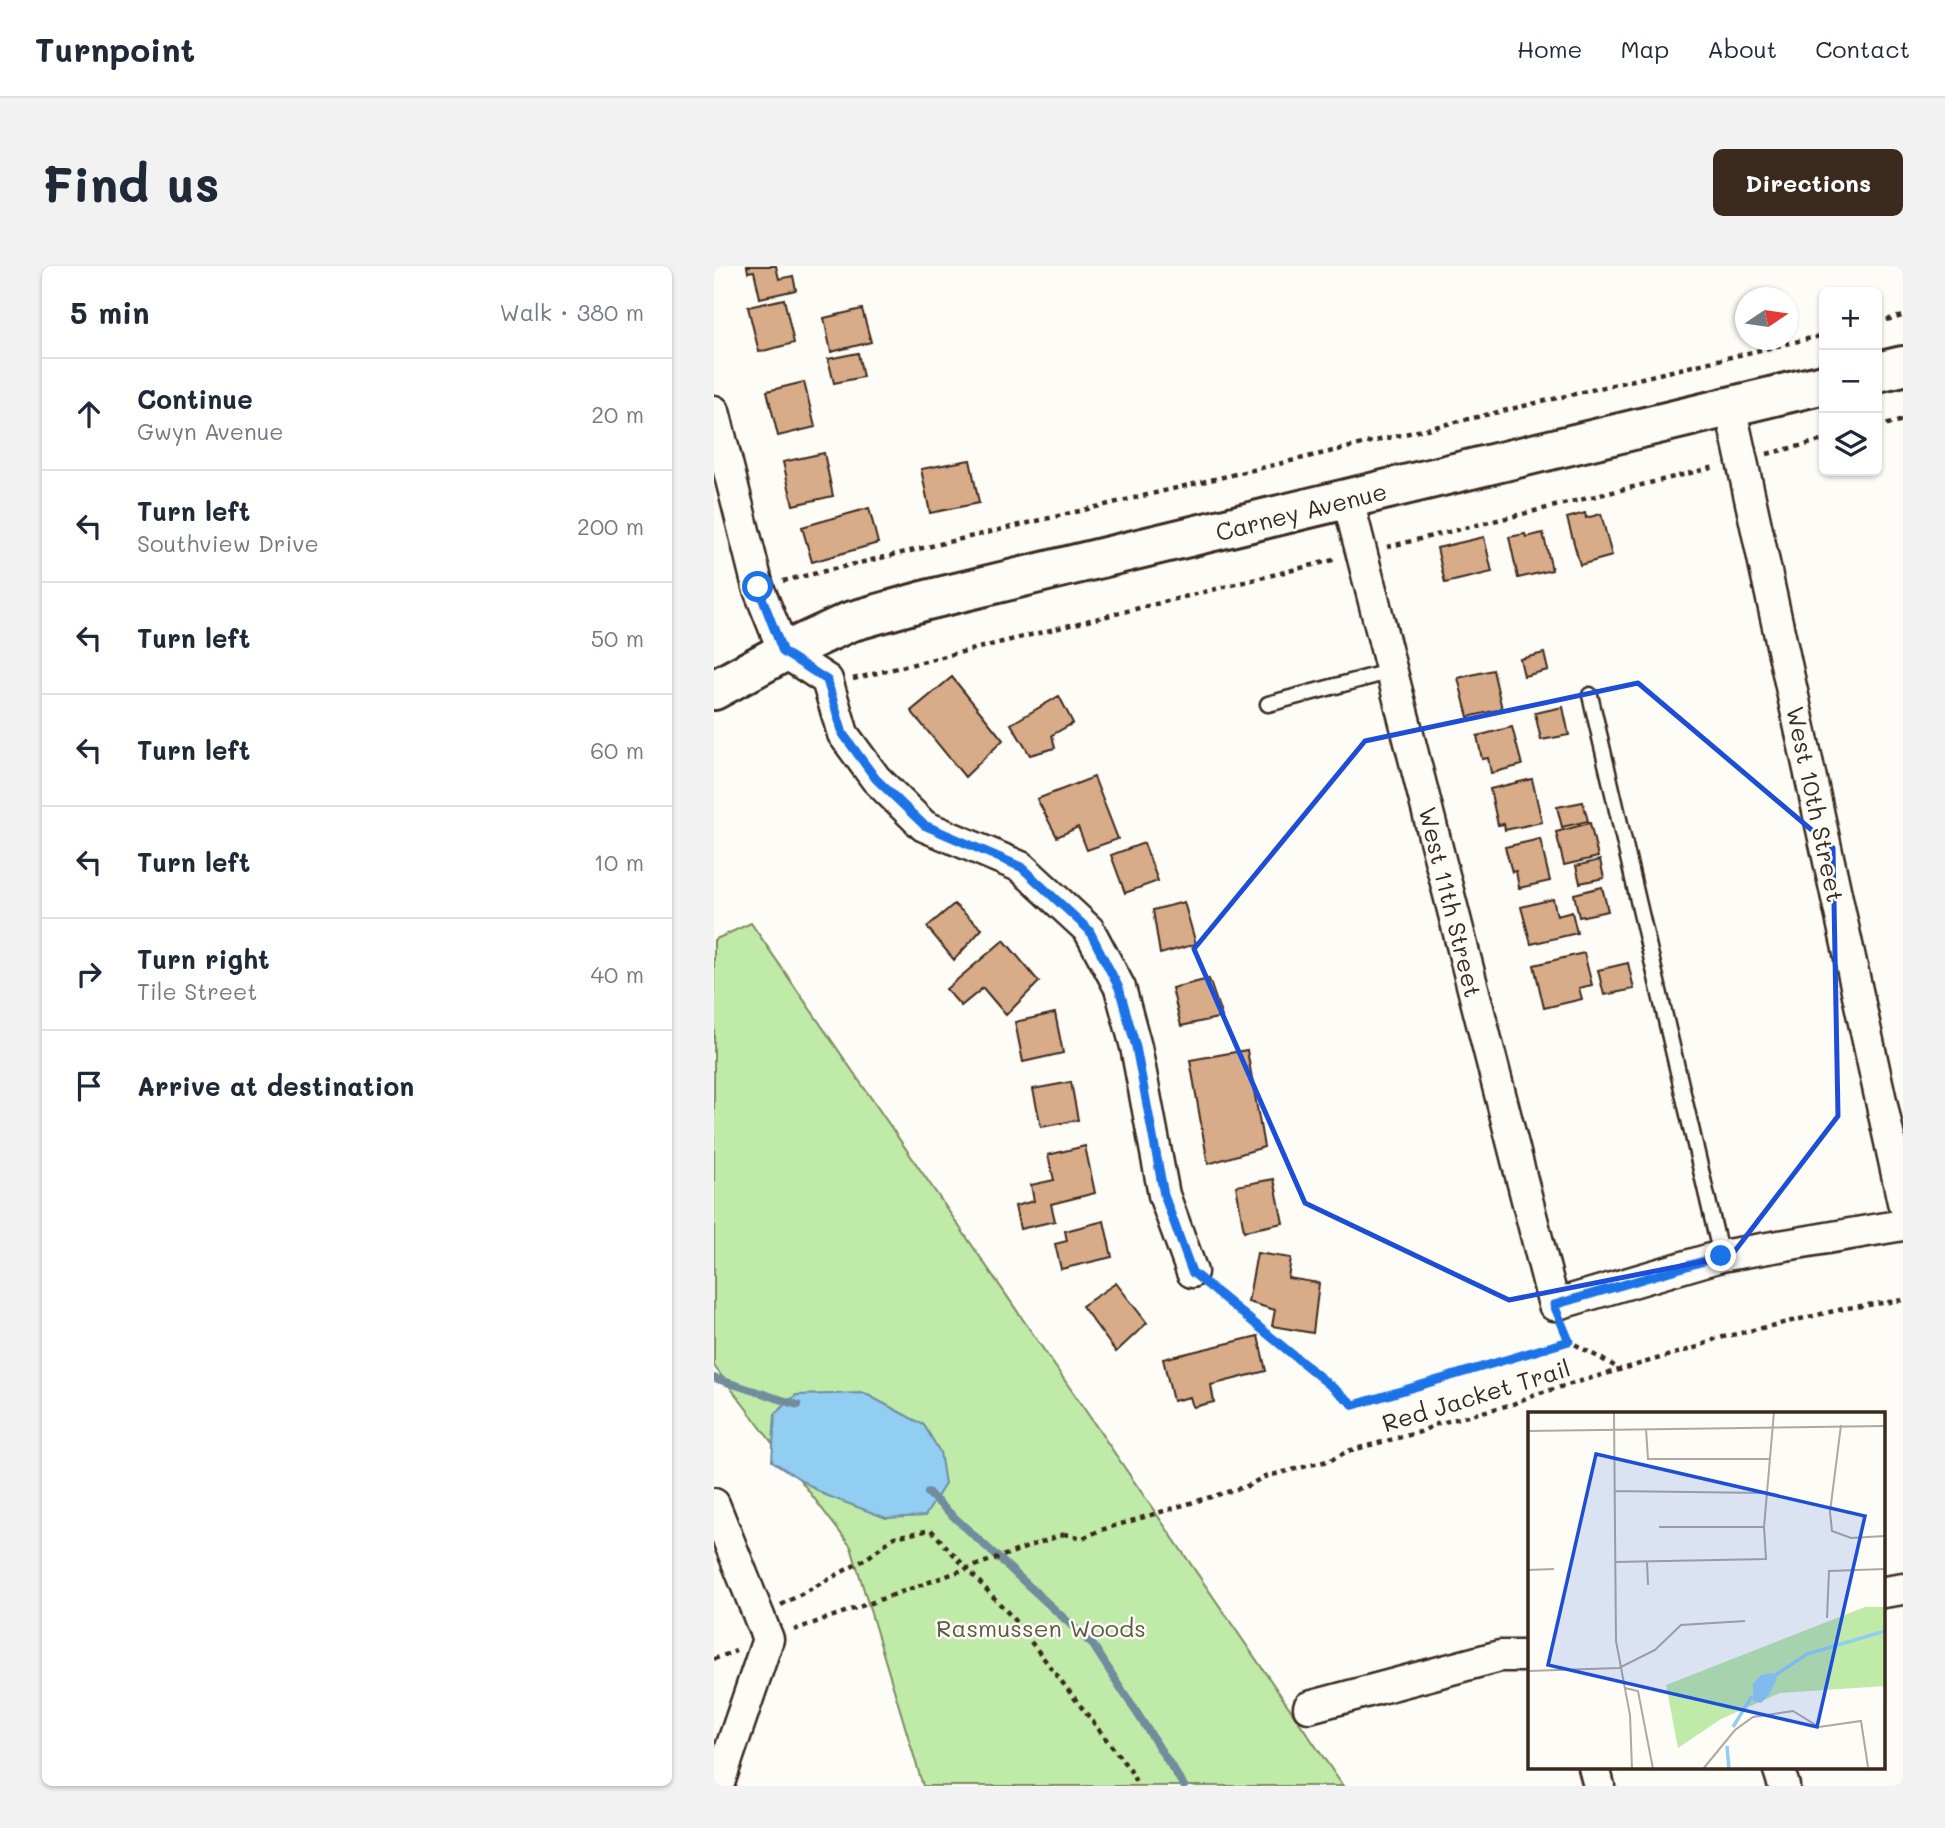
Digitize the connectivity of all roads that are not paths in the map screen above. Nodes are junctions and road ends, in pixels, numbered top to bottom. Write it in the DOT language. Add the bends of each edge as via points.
graph roads {
  1 [pos="1903,366"];
  2 [pos="1882,371"];
  3 [pos="1819,385"];
  4 [pos="1730,406"];
  5 [pos="714,411"];
  6 [pos="1348,500"];
  7 [pos="783,652"];
  8 [pos="1392,671"];
  9 [pos="714,690"];
  10 [pos="1590,695"];
  11 [pos="1268,704"];
  12 [pos="1903,1202"];
  13 [pos="1903,1225"];
  14 [pos="1721,1256"];
  15 [pos="1192,1272"];
  16 [pos="714,1504"];
  17 [pos="1903,1589"];
  18 [pos="1885,1592"];
  19 [pos="1528,1656"];
  20 [pos="1309,1707"];
  21 [pos="1595,1769"];
  22 [pos="1779,1769"];
  23 [pos="718,1786"];
  24 [pos="1599,1786"];
  25 [pos="1784,1786"];
  1 -- 2 [label="main road"];
  3 -- 4 [label="main road, Carney Avenue"];
  4 -- 6 [label="main road, Carney Avenue"];
  4 -- 12 [label="street, West 10th Street"];
  5 -- 7 [label="street" via="758,587"];
  6 -- 7 [label="main road, Carney Avenue" via="927,600 849,622"];
  6 -- 8 [label="street, West 11th Street"];
  7 -- 9 [label="main road, Carney Avenue"];
  7 -- 15 [label="street" via="827,680 843,734 876,779 924,825 1021,867 1089,930 1119,988 1136,1047 1164,1195"];
  8 -- 11 [label="lane"];
  8 -- 14 [label="street, West 11th Street" via="1554,1305"];
  10 -- 14 [label="lane"];
  13 -- 14 [label="street"];
  16 -- 23 [label="street" via="763,1628"];
  17 -- 18 [label="street"];
  19 -- 20 [label="street" via="1500,1656"];
  21 -- 24 [label="street"];
  22 -- 25 [label="street"];
}
